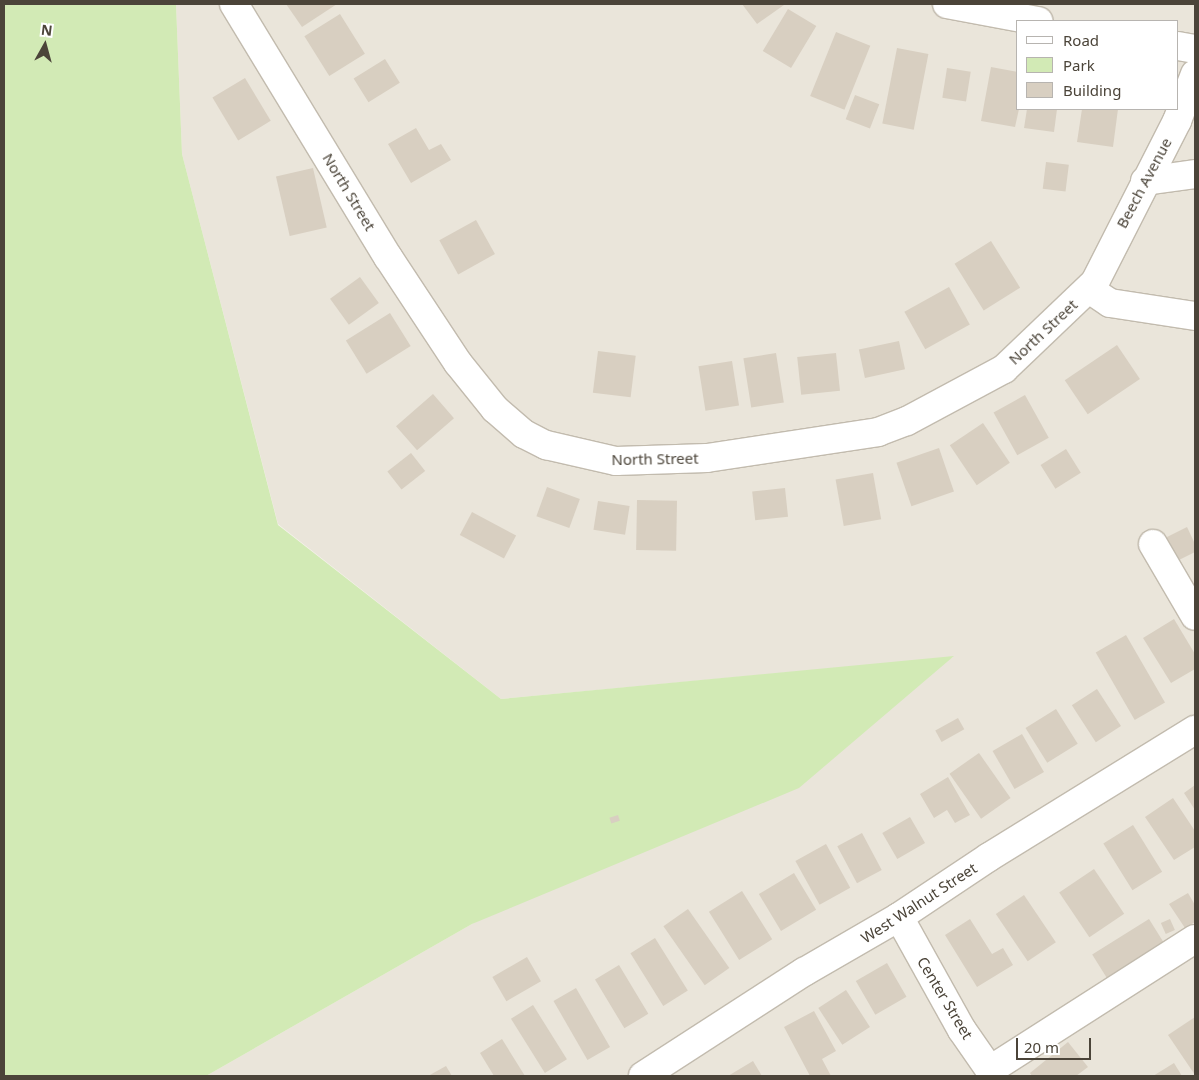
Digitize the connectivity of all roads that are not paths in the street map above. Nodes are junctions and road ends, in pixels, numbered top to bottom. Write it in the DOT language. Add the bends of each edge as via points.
graph roads {
  1 [pos="234,4"];
  2 [pos="947,4"];
  3 [pos="1033,20"];
  4 [pos="1179,46"];
  5 [pos="1195,49"];
  6 [pos="1195,74"];
  7 [pos="1195,174"];
  8 [pos="1144,181"];
  9 [pos="1089,289"];
  10 [pos="1195,316"];
  11 [pos="1153,544"];
  12 [pos="1195,616"];
  13 [pos="1195,730"];
  14 [pos="899,917"];
  15 [pos="1195,939"];
  16 [pos="992,1073"];
  17 [pos="643,1076"];
  1 -- 9 [label="street, North Street" via="388,257 458,363 504,418 524,434 546,445 616,461 676,461 878,432 907,421 1004,369"];
  2 -- 3 [label="street"];
  4 -- 5 [label="street"];
  6 -- 8 [label="street, Beech Avenue" via="1177,121"];
  7 -- 8 [label="street"];
  8 -- 9 [label="street, Beech Avenue"];
  9 -- 10 [label="street, North Street" via="1110,303"];
  11 -- 12 [label="street"];
  13 -- 14 [label="street, West Walnut Street" via="989,857"];
  14 -- 16 [label="street, Center Street" via="962,1030"];
  14 -- 17 [label="street, West Walnut Street" via="804,972"];
  15 -- 16 [label="street"];
}
